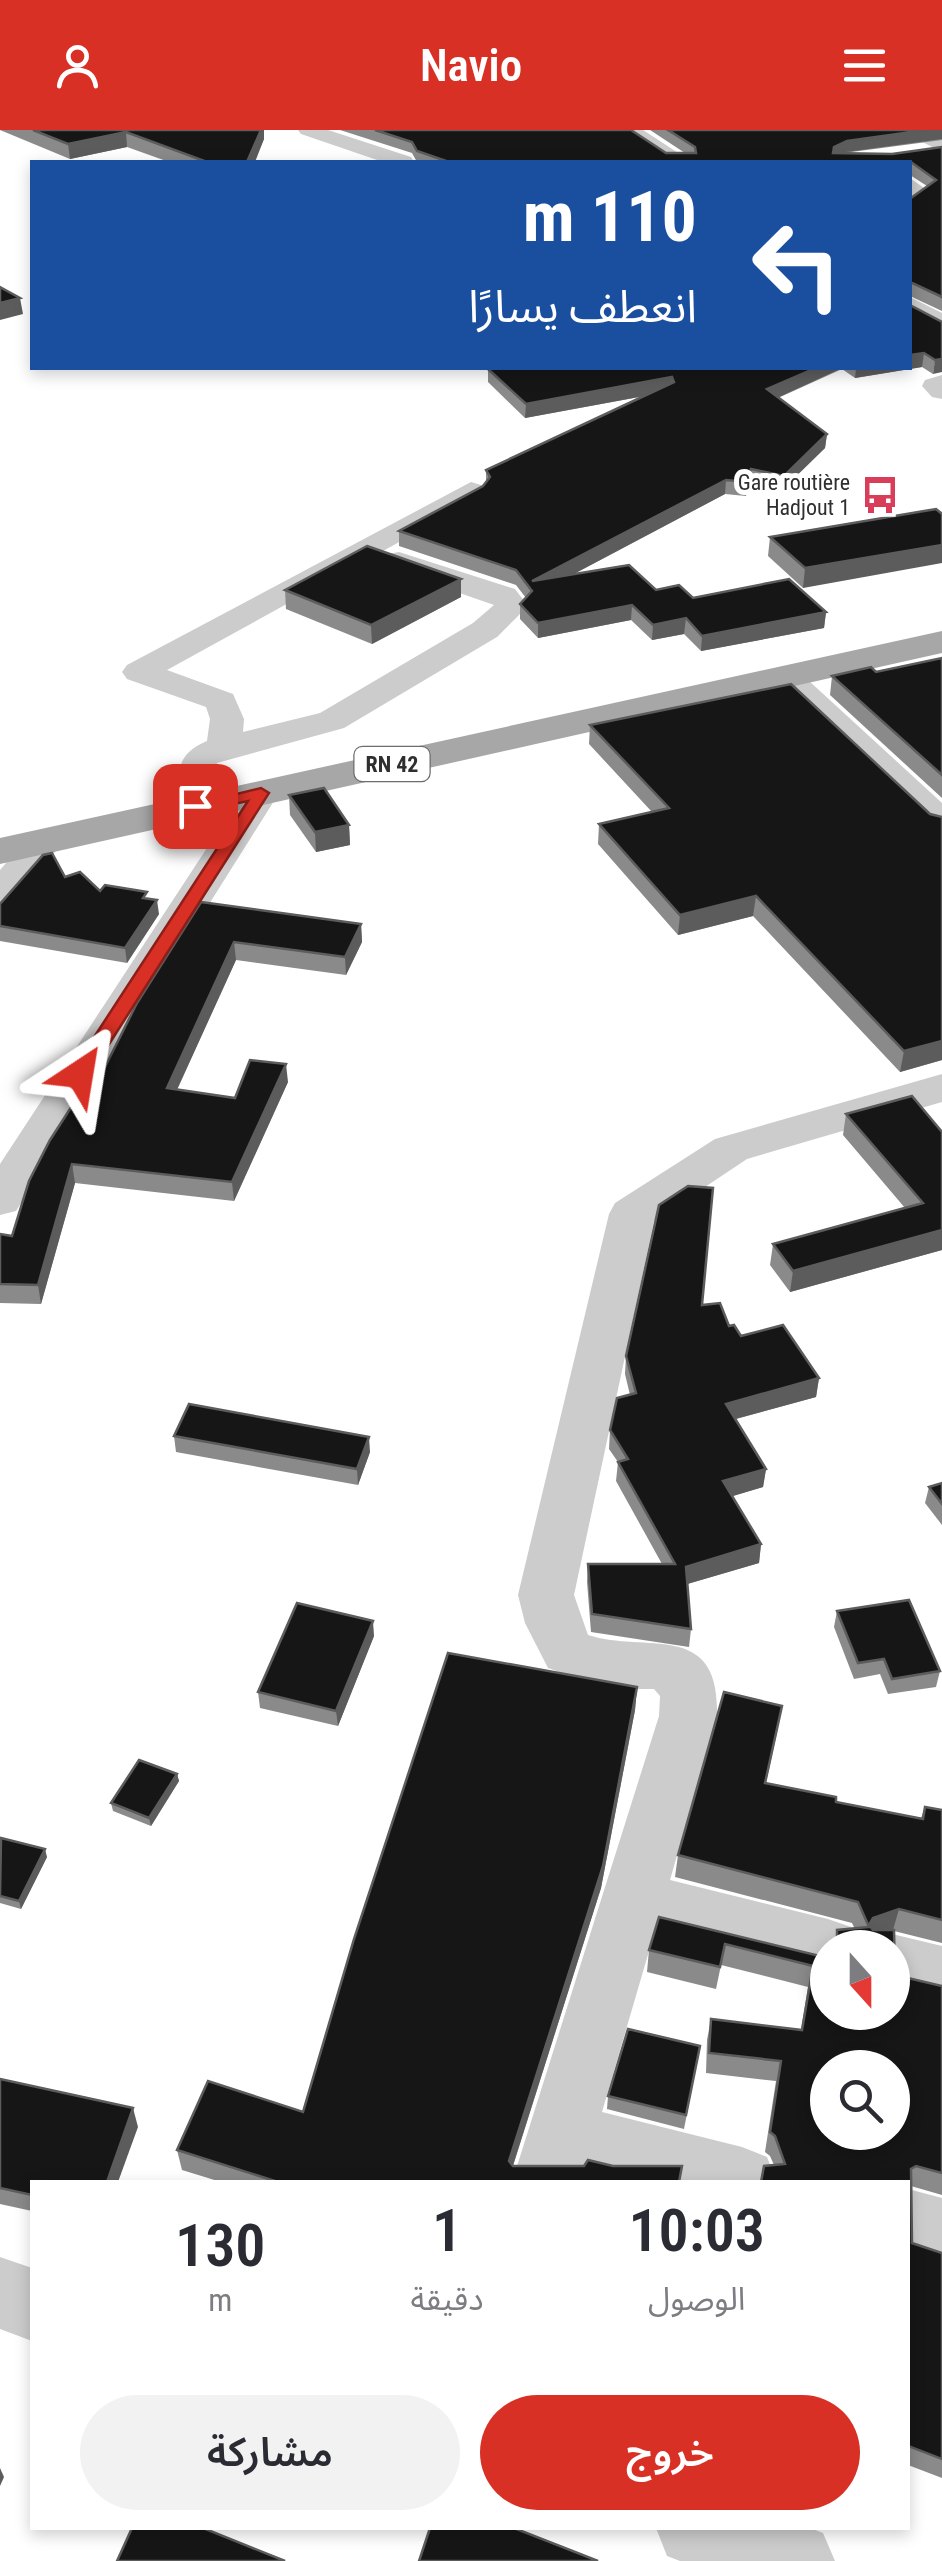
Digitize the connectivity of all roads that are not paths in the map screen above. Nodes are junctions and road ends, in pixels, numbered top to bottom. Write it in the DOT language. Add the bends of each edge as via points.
graph roads {
  1 [pos="286,130"];
  2 [pos="308,130"];
  3 [pos="628,130"];
  4 [pos="910,130"];
  5 [pos="942,148"];
  6 [pos="904,154"];
  7 [pos="374,160"];
  8 [pos="397,160"];
  9 [pos="678,160"];
  10 [pos="912,305"];
  11 [pos="942,324"];
  12 [pos="912,331"];
  13 [pos="942,340"];
  14 [pos="942,383"];
  15 [pos="942,391"];
  16 [pos="471,491"];
  17 [pos="364,549"];
  18 [pos="942,642"];
  19 [pos="784,676"];
  20 [pos="224,747"];
  21 [pos="261,793"];
  22 [pos="195,806"];
  23 [pos="942,823"];
  24 [pos="44,842"];
  25 [pos="0,851"];
  26 [pos="0,895"];
  27 [pos="942,1088"];
  28 [pos="0,1200"];
  29 [pos="632,1900"];
  30 [pos="810,1944"];
  31 [pos="910,1968"];
  32 [pos="942,1976"];
  33 [pos="554,2159"];
  34 [pos="726,2180"];
  35 [pos="910,2226"];
  36 [pos="942,2234"];
  37 [pos="0,2293"];
  38 [pos="30,2303"];
  39 [pos="701,2530"];
  40 [pos="795,2561"];
  1 -- 7 [label="street"];
  2 -- 8 [label="street"];
  3 -- 9 [label="street"];
  4 -- 5 [label="street"];
  5 -- 6 [label="street"];
  10 -- 11 [label="street"];
  12 -- 13 [label="street"];
  14 -- 15 [label="street" via="935,386"];
  16 -- 17 [label="street"];
  17 -- 20 [label="street" via="139,672 220,701 227,719"];
  17 -- 20 [label="street" via="504,596 512,606 485,630 332,721"];
  18 -- 19 [label="main road, RN 42"];
  19 -- 21 [label="main road, RN 42"];
  19 -- 23 [label="street"];
  20 -- 22 [label="street" via="200,757"];
  21 -- 22 [label="main road, RN 42"];
  21 -- 28 [label="street"];
  22 -- 24 [label="main road, RN 42"];
  24 -- 25 [label="main road, RN 42"];
  24 -- 26 [label="street"];
  27 -- 29 [label="street" via="731,1149 632,1214 546,1594 568,1652 607,1665 669,1666 689,1688 688,1716"];
  29 -- 30 [label="street"];
  29 -- 33 [label="street"];
  31 -- 32 [label="street"];
  33 -- 34 [label="street"];
  35 -- 36 [label="street"];
  37 -- 38 [label="street"];
  39 -- 40 [label="street"];
}
